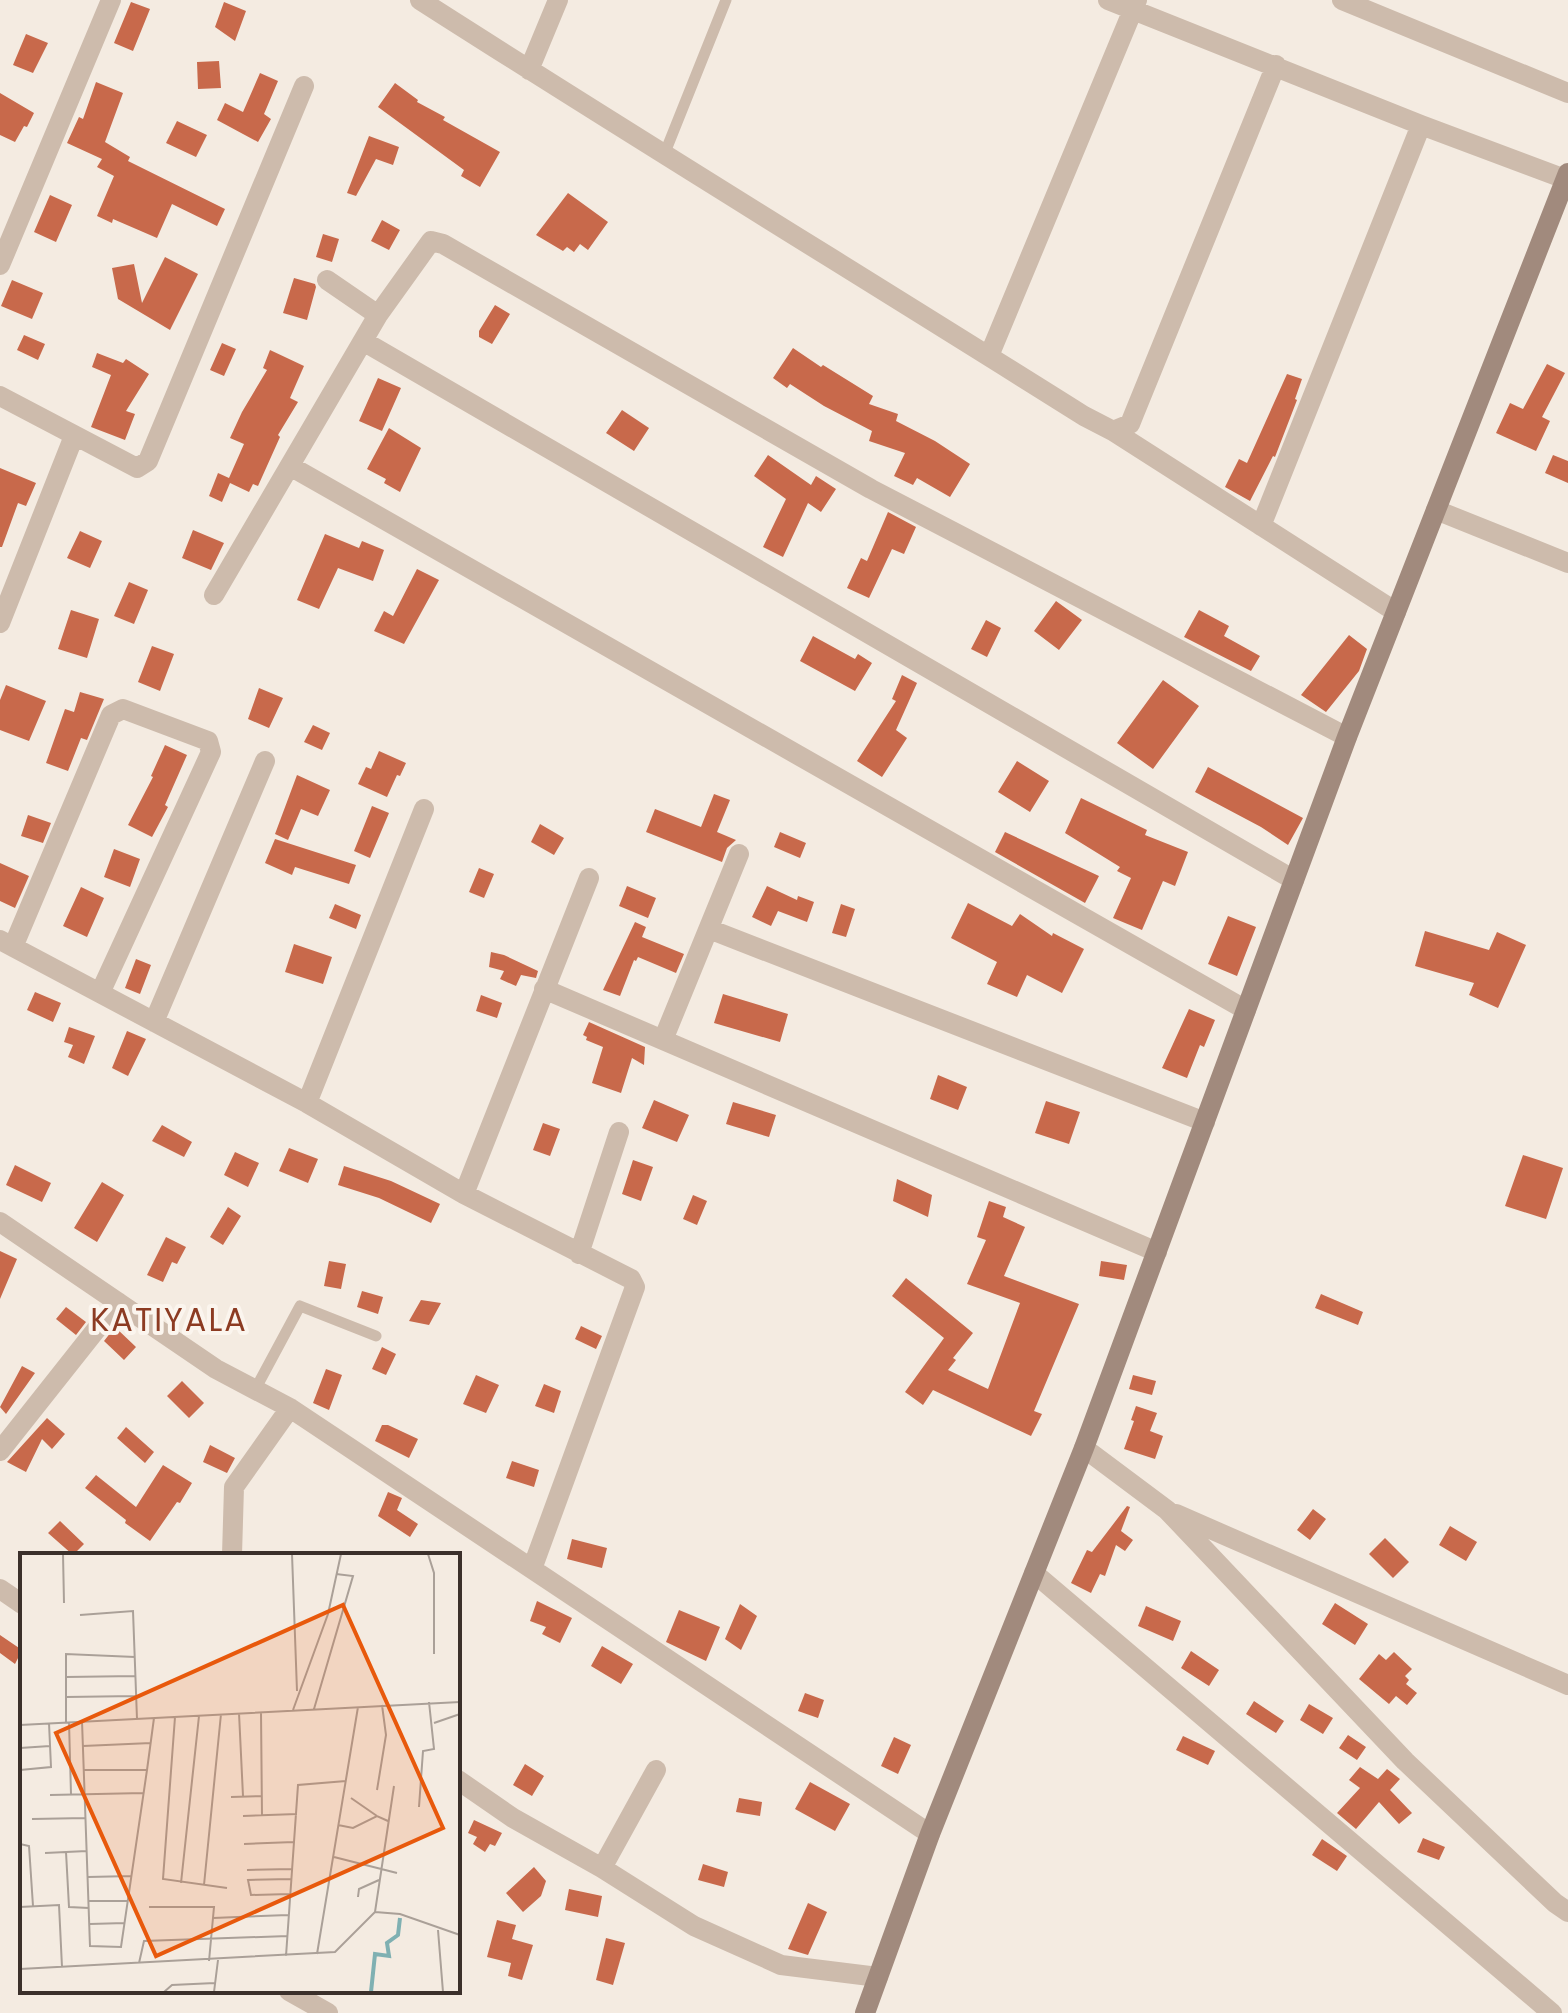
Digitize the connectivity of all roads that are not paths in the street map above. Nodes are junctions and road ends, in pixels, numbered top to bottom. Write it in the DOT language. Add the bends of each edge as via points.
graph roads {
  1 [pos="111,0"];
  2 [pos="420,0"];
  3 [pos="558,0"];
  4 [pos="726,0"];
  5 [pos="1108,0"];
  6 [pos="1342,0"];
  7 [pos="1135,5"];
  8 [pos="1276,65"];
  9 [pos="529,70"];
  10 [pos="304,86"];
  11 [pos="1568,93"];
  12 [pos="1421,125"];
  13 [pos="664,155"];
  14 [pos="1567,176"];
  15 [pos="0,265"];
  16 [pos="327,280"];
  17 [pos="378,315"];
  18 [pos="363,341"];
  19 [pos="989,356"];
  20 [pos="0,396"];
  21 [pos="1113,431"];
  22 [pos="74,436"];
  23 [pos="290,466"];
  24 [pos="1436,510"];
  25 [pos="1261,526"];
  26 [pos="1568,563"];
  27 [pos="214,595"];
  28 [pos="1396,612"];
  29 [pos="0,623"];
  30 [pos="1347,737"];
  31 [pos="265,761"];
  32 [pos="424,809"];
  33 [pos="739,854"];
  34 [pos="589,878"];
  35 [pos="1294,880"];
  36 [pos="709,929"];
  37 [pos="7,944"];
  38 [pos="544,989"];
  39 [pos="100,993"];
  40 [pos="1246,1010"];
  41 [pos="154,1022"];
  42 [pos="663,1040"];
  43 [pos="307,1103"];
  44 [pos="1205,1122"];
  45 [pos="619,1132"];
  46 [pos="464,1194"];
  47 [pos="0,1222"];
  48 [pos="1157,1252"];
  49 [pos="579,1254"];
  50 [pos="118,1302"];
  51 [pos="376,1336"];
  52 [pos="256,1388"];
  53 [pos="290,1408"];
  54 [pos="1084,1448"];
  55 [pos="0,1451"];
  56 [pos="1167,1510"];
  57 [pos="232,1553"];
  58 [pos="532,1569"];
  59 [pos="1034,1573"];
  60 [pos="0,1589"];
  61 [pos="20,1603"];
  62 [pos="1568,1685"];
  63 [pos="656,1770"];
  64 [pos="460,1781"];
  65 [pos="930,1834"];
  66 [pos="602,1868"];
  67 [pos="1568,1912"];
  68 [pos="878,1977"];
  69 [pos="296,1993"];
  70 [pos="328,2013"];
  71 [pos="865,2013"];
  72 [pos="1552,2013"];
  1 -- 15 [label="street"];
  2 -- 9 [label="street"];
  3 -- 9 [label="street"];
  4 -- 13 [label="lane"];
  5 -- 7 [label="street"];
  6 -- 11 [label="street"];
  7 -- 8 [label="street"];
  7 -- 19 [label="street"];
  8 -- 12 [label="street"];
  8 -- 21 [label="street" via="1130,424"];
  9 -- 13 [label="street"];
  10 -- 22 [label="street" via="148,461 137,468"];
  12 -- 14 [label="street"];
  12 -- 25 [label="street"];
  13 -- 19 [label="street"];
  14 -- 24 [label="street"];
  16 -- 17 [label="street"];
  17 -- 18 [label="street"];
  17 -- 30 [label="street" via="431,241 443,244 871,489"];
  18 -- 23 [label="street"];
  18 -- 35 [label="street"];
  19 -- 21 [label="street"];
  20 -- 22 [label="street"];
  21 -- 25 [label="street"];
  22 -- 29 [label="street"];
  23 -- 27 [label="street"];
  23 -- 40 [label="street"];
  24 -- 26 [label="street"];
  24 -- 28 [label="street"];
  25 -- 28 [label="street"];
  28 -- 30 [label="street"];
  30 -- 35 [label="street"];
  31 -- 41 [label="street"];
  32 -- 43 [label="street"];
  33 -- 36 [label="street"];
  34 -- 38 [label="street"];
  35 -- 40 [label="street"];
  36 -- 42 [label="street"];
  36 -- 44 [label="street"];
  37 -- 39 [label="street"];
  37 -- 39 [label="street" via="111,715 123,709 208,741 211,752"];
  38 -- 42 [label="street"];
  38 -- 46 [label="street"];
  39 -- 41 [label="street"];
  40 -- 44 [label="street"];
  41 -- 43 [label="street"];
  42 -- 48 [label="street"];
  43 -- 46 [label="street"];
  44 -- 48 [label="street"];
  45 -- 49 [label="street"];
  46 -- 49 [label="street"];
  47 -- 50 [label="street"];
  48 -- 54 [label="street"];
  49 -- 58 [label="street" via="631,1279 635,1287"];
  50 -- 52 [label="street" via="216,1369"];
  50 -- 55 [label="street"];
  51 -- 52 [label="lane" via="300,1306"];
  52 -- 53 [label="street"];
  53 -- 57 [label="street" via="234,1487"];
  53 -- 58 [label="street"];
  54 -- 56 [label="street"];
  54 -- 59 [label="street"];
  56 -- 62 [label="street"];
  56 -- 67 [label="street" via="1405,1761"];
  58 -- 65 [label="street"];
  59 -- 65 [label="street"];
  59 -- 72 [label="street"];
  60 -- 61 [label="street"];
  63 -- 66 [label="street"];
  64 -- 66 [label="street"];
  65 -- 68 [label="street"];
  66 -- 68 [label="street" via="694,1926 781,1965"];
  68 -- 71 [label="street"];
  69 -- 70 [label="street"];
}
